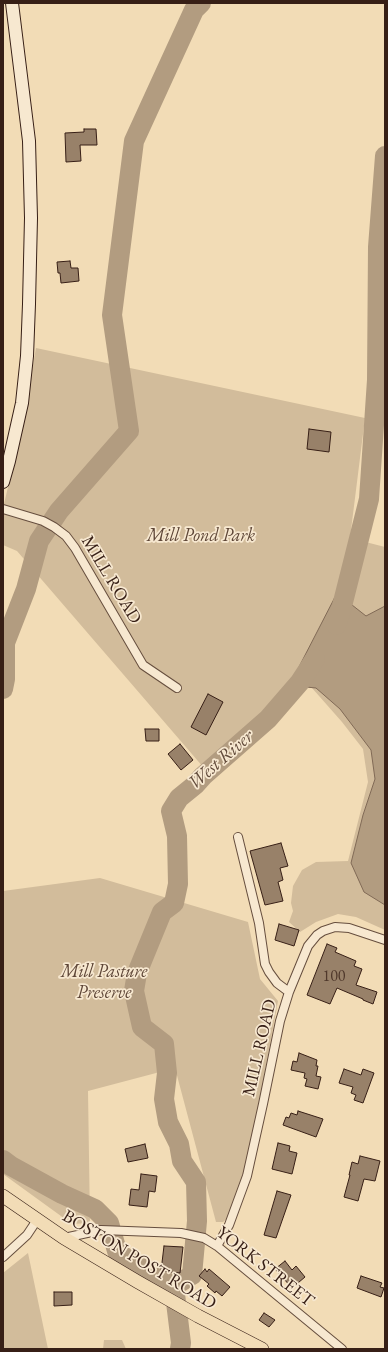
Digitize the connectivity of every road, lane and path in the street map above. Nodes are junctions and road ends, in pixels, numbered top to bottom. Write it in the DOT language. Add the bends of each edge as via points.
graph roads {
  1 [pos="12,3"];
  2 [pos="3,482"];
  3 [pos="3,509"];
  4 [pos="177,688"];
  5 [pos="238,837"];
  6 [pos="385,940"];
  7 [pos="289,992"];
  8 [pos="3,1196"];
  9 [pos="38,1220"];
  10 [pos="64,1238"];
  11 [pos="217,1246"];
  12 [pos="3,1257"];
  13 [pos="262,1349"];
  14 [pos="342,1349"];
  1 -- 2 [label="street" via="29,141 31,211 27,356 22,403"];
  3 -- 4 [label="street, MILL ROAD" via="43,521 66,536 144,665"];
  5 -- 7 [label="street, MILL ROAD" via="259,923 265,964 277,983"];
  6 -- 7 [label="street" via="349,928 335,927 323,931 308,946"];
  7 -- 11 [label="street, MILL ROAD" via="280,1021 247,1176 229,1225"];
  8 -- 9 [label="main road, BOSTON POST ROAD"];
  9 -- 10 [label="main road, BOSTON POST ROAD"];
  9 -- 12 [label="street" via="27,1236"];
  10 -- 11 [label="street, YORK STREET" via="101,1230 181,1233 204,1238"];
  10 -- 13 [label="main road, BOSTON POST ROAD" via="198,1316"];
  11 -- 14 [label="street, YORK STREET"];
}
